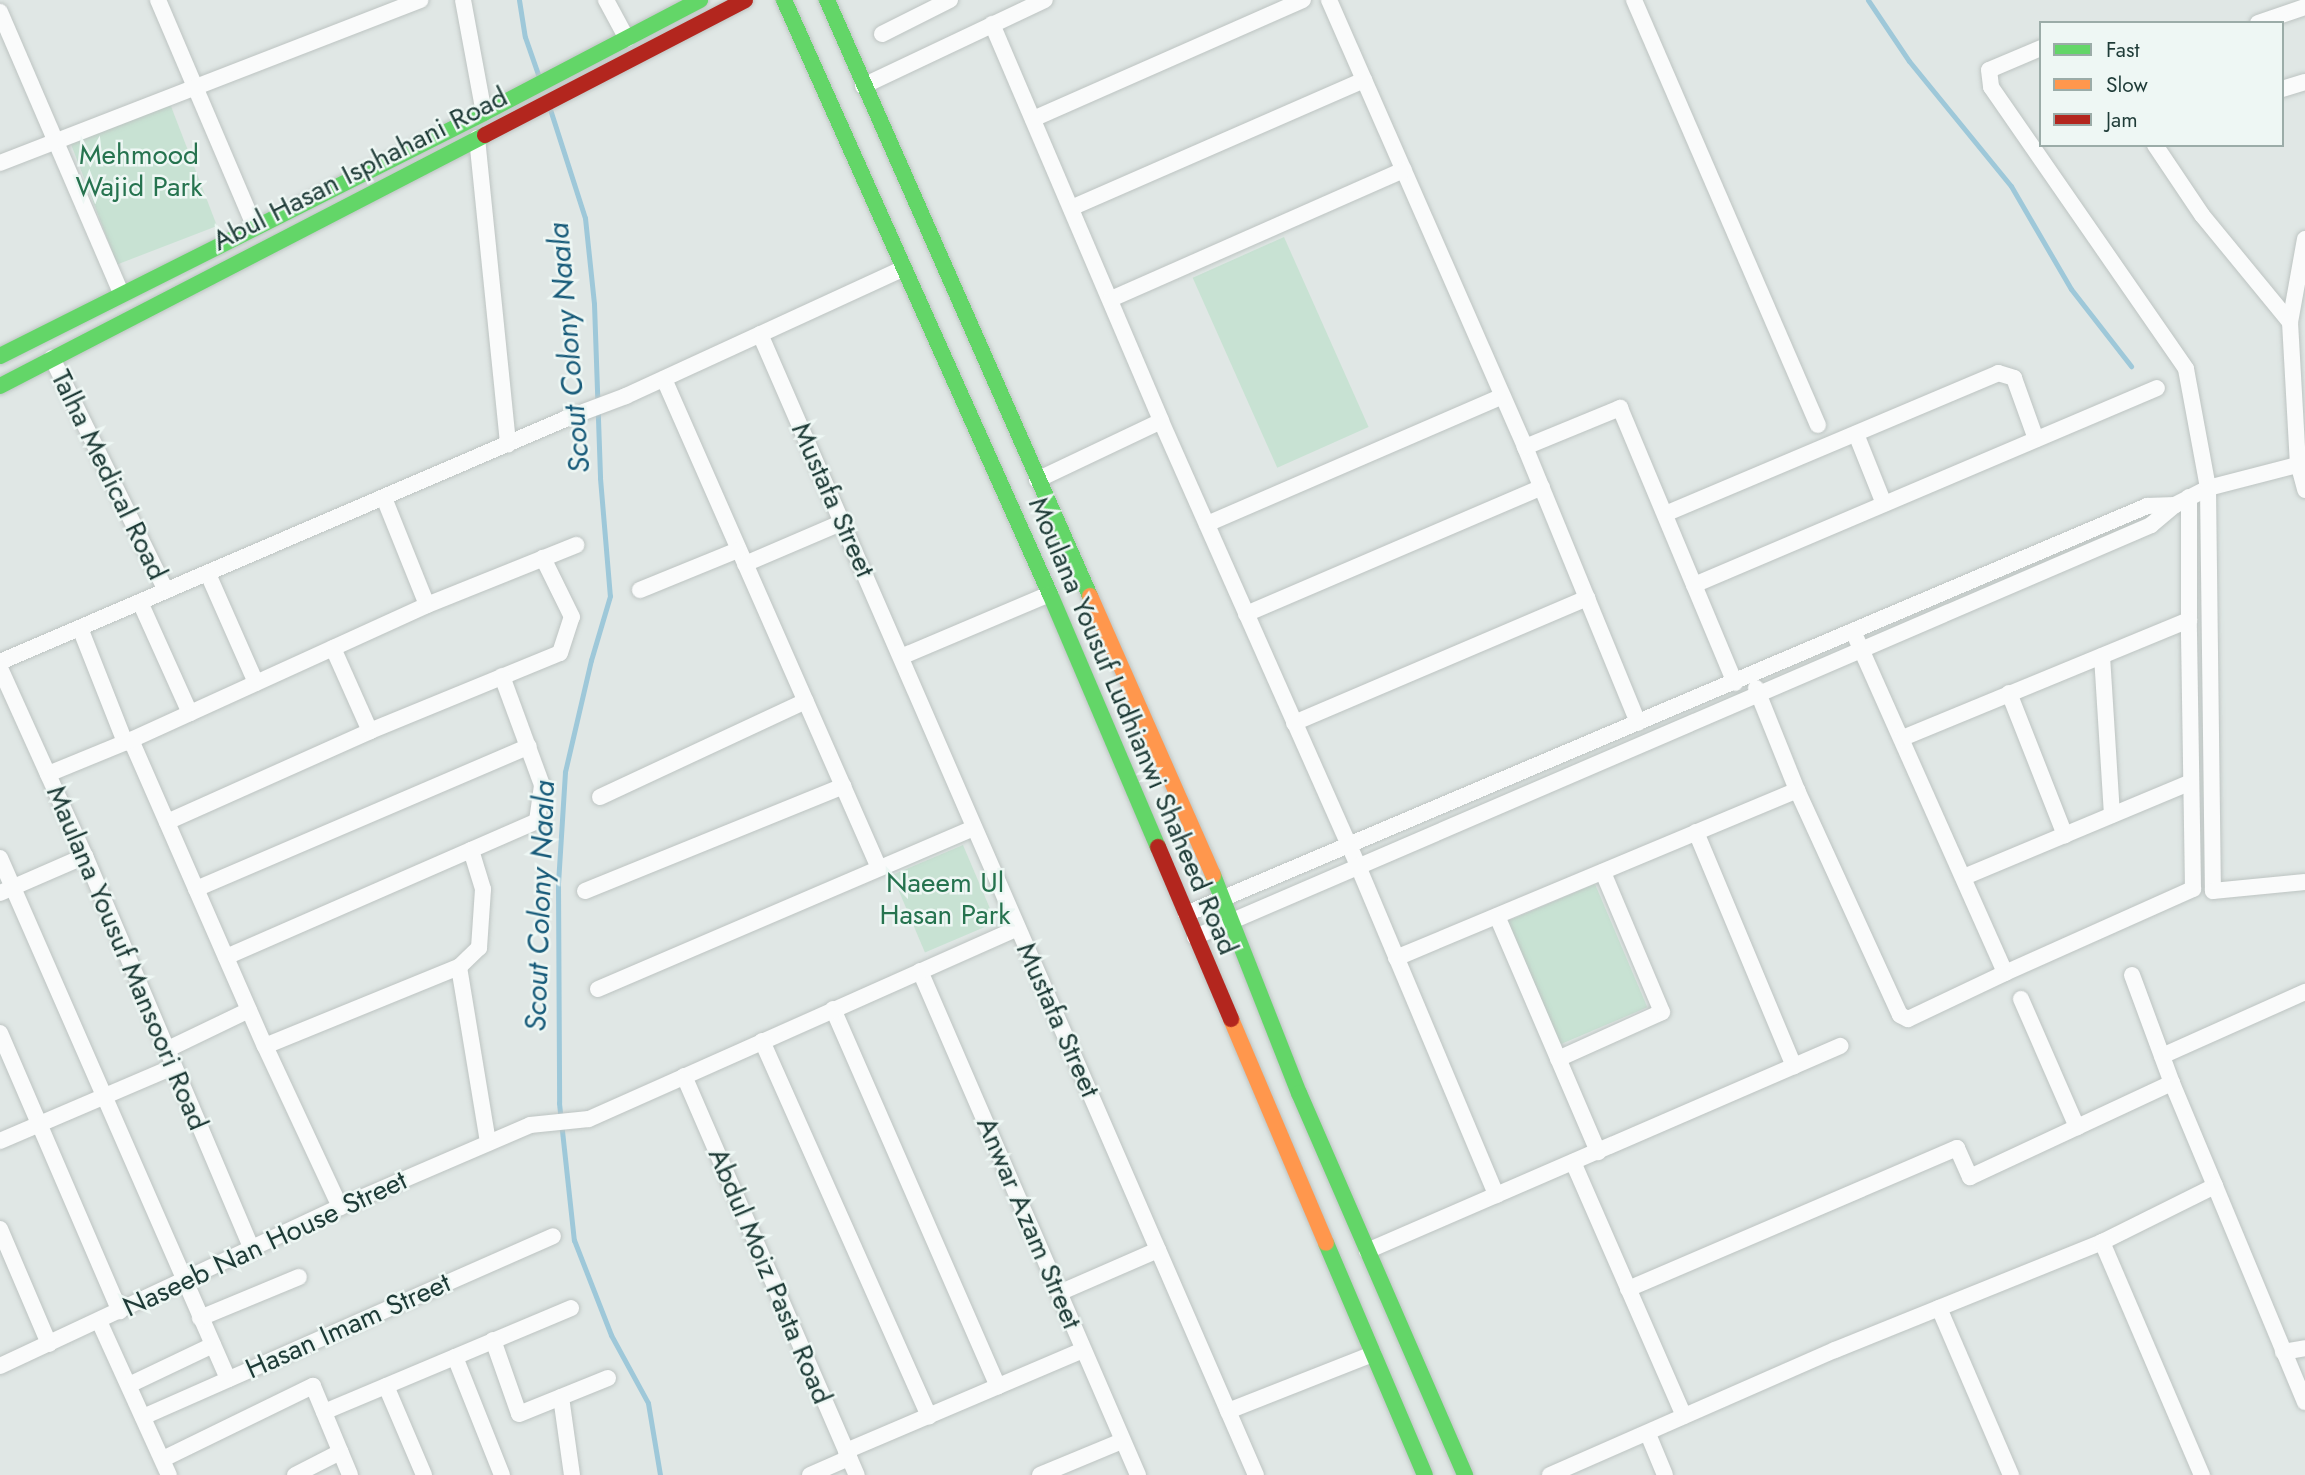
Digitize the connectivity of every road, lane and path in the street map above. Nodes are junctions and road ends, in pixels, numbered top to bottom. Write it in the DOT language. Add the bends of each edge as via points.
graph roads {
  1 [pos="158,0"];
  2 [pos="421,0"];
  3 [pos="463,0"];
  4 [pos="606,0"];
  5 [pos="700,0"];
  6 [pos="745,0"];
  7 [pos="784,0"];
  8 [pos="827,0"];
  9 [pos="950,0"];
  10 [pos="1045,0"];
  11 [pos="1303,0"];
  12 [pos="1329,0"];
  13 [pos="1634,0"];
  14 [pos="2305,7"];
  15 [pos="0,12"];
  16 [pos="2265,21"];
  17 [pos="992,24"];
  18 [pos="882,34"];
  19 [pos="623,41"];
  20 [pos="2039,49"];
  21 [pos="1364,80"];
  22 [pos="2305,82"];
  23 [pos="863,86"];
  24 [pos="195,87"];
  25 [pos="2284,88"];
  26 [pos="484,113"];
  27 [pos="1033,119"];
  28 [pos="477,138"];
  29 [pos="55,141"];
  30 [pos="2156,147"];
  31 [pos="0,163"];
  32 [pos="1404,170"];
  33 [pos="1071,208"];
  34 [pos="255,227"];
  35 [pos="2305,239"];
  36 [pos="902,269"];
  37 [pos="121,293"];
  38 [pos="1111,299"];
  39 [pos="2290,322"];
  40 [pos="760,334"];
  41 [pos="0,356"];
  42 [pos="52,358"];
  43 [pos="664,379"];
  44 [pos="0,386"];
  45 [pos="2157,388"];
  46 [pos="1503,396"];
  47 [pos="1161,421"];
  48 [pos="1818,425"];
  49 [pos="1856,434"];
  50 [pos="2036,439"];
  51 [pos="508,444"];
  52 [pos="1525,447"];
  53 [pos="2302,463"];
  54 [pos="1037,480"];
  55 [pos="1542,487"];
  56 [pos="2208,488"];
  57 [pos="2305,490"];
  58 [pos="384,498"];
  59 [pos="2182,501"];
  60 [pos="1884,504"];
  61 [pos="1665,514"];
  62 [pos="842,522"];
  63 [pos="1207,524"];
  64 [pos="576,545"];
  65 [pos="742,557"];
  66 [pos="543,558"];
  67 [pos="208,574"];
  68 [pos="1694,585"];
  69 [pos="640,590"];
  70 [pos="166,591"];
  71 [pos="1050,594"];
  72 [pos="1587,598"];
  73 [pos="140,602"];
  74 [pos="428,604"];
  75 [pos="1246,614"];
  76 [pos="2189,620"];
  77 [pos="80,628"];
  78 [pos="1853,631"];
  79 [pos="333,648"];
  80 [pos="1863,651"];
  81 [pos="903,656"];
  82 [pos="2102,656"];
  83 [pos="0,662"];
  84 [pos="0,668"];
  85 [pos="502,676"];
  86 [pos="1751,676"];
  87 [pos="256,683"];
  88 [pos="1735,683"];
  89 [pos="2009,693"];
  90 [pos="1760,696"];
  91 [pos="806,701"];
  92 [pos="190,713"];
  93 [pos="1294,723"];
  94 [pos="1638,723"];
  95 [pos="370,731"];
  96 [pos="1902,738"];
  97 [pos="128,741"];
  98 [pos="529,746"];
  99 [pos="48,774"];
  100 [pos="2191,782"];
  101 [pos="843,786"];
  102 [pos="1797,790"];
  103 [pos="600,797"];
  104 [pos="2112,815"];
  105 [pos="167,822"];
  106 [pos="974,828"];
  107 [pos="1696,832"];
  108 [pos="2065,835"];
  109 [pos="1347,845"];
  110 [pos="471,850"];
  111 [pos="85,856"];
  112 [pos="0,858"];
  113 [pos="1358,866"];
  114 [pos="879,868"];
  115 [pos="1603,872"];
  116 [pos="1964,877"];
  117 [pos="2305,882"];
  118 [pos="196,889"];
  119 [pos="6,890"];
  120 [pos="585,891"];
  121 [pos="1223,898"];
  122 [pos="1186,914"];
  123 [pos="1497,916"];
  124 [pos="1233,920"];
  125 [pos="1017,928"];
  126 [pos="1195,937"];
  127 [pos="226,957"];
  128 [pos="1396,958"];
  129 [pos="459,967"];
  130 [pos="920,971"];
  131 [pos="2005,973"];
  132 [pos="2132,975"];
  133 [pos="598,989"];
  134 [pos="2305,992"];
  135 [pos="2021,999"];
  136 [pos="833,1009"];
  137 [pos="249,1010"];
  138 [pos="0,1033"];
  139 [pos="762,1041"];
  140 [pos="265,1046"];
  141 [pos="1840,1046"];
  142 [pos="166,1050"];
  143 [pos="2162,1056"];
  144 [pos="1558,1059"];
  145 [pos="1794,1066"];
  146 [pos="173,1067"];
  147 [pos="684,1076"];
  148 [pos="2172,1083"];
  149 [pos="103,1097"];
  150 [pos="40,1125"];
  151 [pos="2077,1127"];
  152 [pos="0,1142"];
  153 [pos="488,1143"];
  154 [pos="1598,1152"];
  155 [pos="1573,1162"];
  156 [pos="2215,1186"];
  157 [pos="1496,1195"];
  158 [pos="340,1207"];
  159 [pos="0,1229"];
  160 [pos="554,1236"];
  161 [pos="2102,1242"];
  162 [pos="251,1249"];
  163 [pos="1158,1250"];
  164 [pos="1367,1251"];
  165 [pos="299,1277"];
  166 [pos="183,1281"];
  167 [pos="1628,1289"];
  168 [pos="1059,1293"];
  169 [pos="1939,1307"];
  170 [pos="571,1308"];
  171 [pos="120,1311"];
  172 [pos="200,1318"];
  173 [pos="99,1321"];
  174 [pos="493,1340"];
  175 [pos="49,1344"];
  176 [pos="213,1345"];
  177 [pos="2305,1348"];
  178 [pos="1083,1350"];
  179 [pos="2283,1352"];
  180 [pos="1373,1353"];
  181 [pos="455,1357"];
  182 [pos="0,1366"];
  183 [pos="608,1377"];
  184 [pos="228,1379"];
  185 [pos="129,1385"];
  186 [pos="386,1386"];
  187 [pos="998,1386"];
  188 [pos="561,1397"];
  189 [pos="2305,1402"];
  190 [pos="1228,1411"];
  191 [pos="324,1412"];
  192 [pos="929,1416"];
  193 [pos="1684,1416"];
  194 [pos="143,1417"];
  195 [pos="1648,1434"];
  196 [pos="1122,1441"];
  197 [pos="340,1452"];
  198 [pos="848,1455"];
  199 [pos="163,1459"];
  200 [pos="169,1475"];
  201 [pos="295,1475"];
  202 [pos="350,1475"];
  203 [pos="424,1475"];
  204 [pos="502,1475"];
  205 [pos="572,1475"];
  206 [pos="810,1475"];
  207 [pos="857,1475"];
  208 [pos="1040,1475"];
  209 [pos="1138,1475"];
  210 [pos="1256,1475"];
  211 [pos="1425,1475"];
  212 [pos="1465,1475"];
  213 [pos="1550,1475"];
  214 [pos="1665,1475"];
  215 [pos="2011,1475"];
  216 [pos="2202,1475"];
  1 -- 24 [label="street"];
  2 -- 24 [label="street"];
  3 -- 26 [label="street"];
  4 -- 19 [label="street"];
  5 -- 19 [label="street, Abul Hasan Isphahani Road"];
  6 -- 28 [label="street, Abul Hasan Isphahani Road"];
  7 -- 36 [label="street, Moulana Yousuf Ludhianwi Shaheed Road"];
  8 -- 23 [label="street, Moulana Yousuf Ludhianwi Shaheed Road"];
  9 -- 18 [label="street"];
  10 -- 17 [label="street"];
  11 -- 27 [label="street"];
  12 -- 21 [label="street"];
  13 -- 48 [label="street"];
  14 -- 16 [label="street"];
  15 -- 29 [label="street"];
  17 -- 23 [label="street"];
  17 -- 27 [label="street"];
  19 -- 26 [label="street, Abul Hasan Isphahani Road"];
  20 -- 56 [label="street" via="1989,70 1991,87 2186,369"];
  21 -- 32 [label="street"];
  21 -- 33 [label="street"];
  22 -- 25 [label="street"];
  23 -- 54 [label="street, Moulana Yousuf Ludhianwi Shaheed Road"];
  24 -- 29 [label="street"];
  24 -- 34 [label="street"];
  26 -- 34 [label="street, Abul Hasan Isphahani Road"];
  27 -- 33 [label="street"];
  28 -- 42 [label="street, Abul Hasan Isphahani Road"];
  28 -- 51 [label="street"];
  29 -- 31 [label="street"];
  29 -- 37 [label="street"];
  30 -- 39 [label="street" via="2202,215"];
  32 -- 38 [label="street"];
  32 -- 46 [label="street"];
  33 -- 38 [label="street"];
  34 -- 37 [label="street, Abul Hasan Isphahani Road"];
  35 -- 39 [label="street"];
  36 -- 40 [label="street"];
  36 -- 71 [label="street, Moulana Yousuf Ludhianwi Shaheed Road"];
  37 -- 41 [label="street, Abul Hasan Isphahani Road"];
  38 -- 47 [label="street"];
  39 -- 53 [label="street"];
  40 -- 43 [label="street"];
  40 -- 62 [label="street, Mustafa Street"];
  42 -- 44 [label="street, Abul Hasan Isphahani Road"];
  42 -- 70 [label="street, Talha Medical Road"];
  43 -- 51 [label="street"];
  43 -- 65 [label="street"];
  45 -- 50 [label="street"];
  46 -- 52 [label="street"];
  46 -- 63 [label="street"];
  47 -- 54 [label="street"];
  47 -- 63 [label="street"];
  49 -- 50 [label="street" via="1998,373 2014,378"];
  49 -- 60 [label="street"];
  49 -- 61 [label="street"];
  50 -- 60 [label="street"];
  51 -- 58 [label="street"];
  52 -- 55 [label="street"];
  52 -- 61 [label="street" via="1620,408"];
  53 -- 56 [label="street"];
  53 -- 57 [label="street"];
  54 -- 121 [label="street, Moulana Yousuf Ludhianwi Shaheed Road"];
  55 -- 72 [label="street"];
  55 -- 75 [label="street"];
  56 -- 59 [label="street"];
  56 -- 117 [label="street" via="2213,891"];
  58 -- 67 [label="street"];
  58 -- 74 [label="street"];
  59 -- 76 [label="street"];
  59 -- 78 [label="street" via="2147,506"];
  59 -- 80 [label="street" via="2151,524"];
  60 -- 68 [label="street"];
  61 -- 68 [label="street"];
  62 -- 65 [label="street"];
  62 -- 81 [label="street, Mustafa Street"];
  63 -- 75 [label="street"];
  64 -- 66 [label="street"];
  65 -- 69 [label="street"];
  65 -- 91 [label="street"];
  66 -- 74 [label="street"];
  66 -- 85 [label="street" via="572,617 561,653"];
  67 -- 70 [label="street"];
  67 -- 87 [label="street"];
  68 -- 88 [label="street"];
  70 -- 73 [label="street"];
  71 -- 81 [label="street"];
  71 -- 122 [label="street, Moulana Yousuf Ludhianwi Shaheed Road"];
  72 -- 93 [label="street"];
  72 -- 94 [label="street"];
  73 -- 77 [label="street"];
  73 -- 92 [label="street"];
  74 -- 79 [label="street"];
  75 -- 93 [label="street"];
  76 -- 82 [label="street"];
  76 -- 100 [label="street"];
  77 -- 83 [label="street"];
  77 -- 97 [label="street"];
  78 -- 80 [label="street"];
  78 -- 86 [label="street"];
  79 -- 87 [label="street"];
  79 -- 95 [label="street"];
  80 -- 90 [label="street"];
  80 -- 96 [label="street"];
  81 -- 106 [label="street, Mustafa Street"];
  82 -- 89 [label="street"];
  82 -- 104 [label="street"];
  84 -- 99 [label="street, Maulana Yousuf Mansoori Road"];
  85 -- 95 [label="street"];
  85 -- 98 [label="street"];
  86 -- 88 [label="street"];
  86 -- 90 [label="street"];
  87 -- 92 [label="street"];
  88 -- 94 [label="street"];
  89 -- 96 [label="street"];
  89 -- 108 [label="street"];
  90 -- 102 [label="street"];
  90 -- 113 [label="street"];
  91 -- 101 [label="street"];
  91 -- 103 [label="street"];
  92 -- 97 [label="street"];
  93 -- 109 [label="street"];
  94 -- 109 [label="street"];
  95 -- 105 [label="street"];
  96 -- 116 [label="street"];
  97 -- 99 [label="street"];
  97 -- 105 [label="street"];
  98 -- 110 [label="street" via="542,785 537,821"];
  98 -- 118 [label="street"];
  99 -- 111 [label="street, Maulana Yousuf Mansoori Road"];
  100 -- 104 [label="street"];
  100 -- 131 [label="street" via="2193,889"];
  101 -- 114 [label="street"];
  101 -- 120 [label="street"];
  102 -- 107 [label="street"];
  102 -- 131 [label="street" via="1903,1018"];
  104 -- 108 [label="street"];
  105 -- 118 [label="street"];
  106 -- 114 [label="street"];
  106 -- 125 [label="street, Mustafa Street"];
  107 -- 115 [label="street"];
  107 -- 145 [label="street"];
  108 -- 116 [label="street"];
  109 -- 113 [label="street"];
  109 -- 121 [label="street"];
  110 -- 127 [label="street"];
  110 -- 129 [label="street" via="483,889 479,948"];
  111 -- 119 [label="street"];
  111 -- 142 [label="street, Maulana Yousuf Mansoori Road"];
  112 -- 119 [label="street"];
  113 -- 124 [label="street"];
  113 -- 128 [label="street"];
  114 -- 133 [label="street"];
  115 -- 123 [label="street"];
  115 -- 144 [label="street" via="1662,1012"];
  116 -- 131 [label="street"];
  118 -- 127 [label="street"];
  119 -- 149 [label="street"];
  121 -- 122 [label="street"];
  121 -- 124 [label="street, Moulana Yousuf Ludhianwi Shaheed Road"];
  122 -- 126 [label="street, Moulana Yousuf Ludhianwi Shaheed Road"];
  123 -- 128 [label="street"];
  123 -- 144 [label="street"];
  124 -- 126 [label="street"];
  124 -- 164 [label="street, Moulana Yousuf Ludhianwi Shaheed Road" via="1299,1093"];
  125 -- 130 [label="street, Naseeb Nan House Street"];
  125 -- 163 [label="street, Mustafa Street"];
  126 -- 180 [label="street, Moulana Yousuf Ludhianwi Shaheed Road"];
  127 -- 137 [label="street"];
  128 -- 157 [label="street"];
  129 -- 140 [label="street"];
  129 -- 153 [label="street"];
  130 -- 136 [label="street, Naseeb Nan House Street"];
  130 -- 168 [label="street, Аnwar Azam Street"];
  132 -- 143 [label="street"];
  134 -- 143 [label="street"];
  135 -- 151 [label="street"];
  136 -- 139 [label="street, Naseeb Nan House Street"];
  136 -- 187 [label="street"];
  137 -- 140 [label="street"];
  137 -- 142 [label="street"];
  138 -- 150 [label="street"];
  139 -- 147 [label="street, Naseeb Nan House Street"];
  139 -- 192 [label="street"];
  140 -- 158 [label="street"];
  141 -- 145 [label="street"];
  142 -- 146 [label="street, Maulana Yousuf Mansoori Road"];
  143 -- 148 [label="street"];
  144 -- 154 [label="street"];
  145 -- 154 [label="street"];
  146 -- 149 [label="street"];
  146 -- 162 [label="street, Maulana Yousuf Mansoori Road"];
  147 -- 153 [label="street, Naseeb Nan House Street" via="589,1119 530,1125"];
  147 -- 198 [label="street, Abdul Moiz Pasta Road"];
  148 -- 151 [label="street"];
  148 -- 156 [label="street"];
  149 -- 150 [label="street"];
  149 -- 166 [label="street"];
  150 -- 152 [label="street"];
  150 -- 171 [label="street"];
  151 -- 167 [label="street" via="1970,1177 1957,1148"];
  153 -- 158 [label="street, Naseeb Nan House Street"];
  154 -- 155 [label="street"];
  155 -- 157 [label="street"];
  155 -- 167 [label="street"];
  156 -- 161 [label="street"];
  156 -- 179 [label="street"];
  157 -- 164 [label="street"];
  158 -- 162 [label="street, Naseeb Nan House Street"];
  159 -- 175 [label="street"];
  160 -- 184 [label="street, Hasan Imam Street"];
  161 -- 169 [label="street"];
  161 -- 216 [label="street"];
  162 -- 166 [label="street, Naseeb Nan House Street"];
  163 -- 168 [label="street"];
  163 -- 190 [label="street, Mustafa Street"];
  164 -- 212 [label="street, Moulana Yousuf Ludhianwi Shaheed Road"];
  165 -- 172 [label="street"];
  166 -- 171 [label="street, Naseeb Nan House Street"];
  166 -- 172 [label="street"];
  167 -- 193 [label="street"];
  168 -- 178 [label="street, Аnwar Azam Street"];
  169 -- 193 [label="street"];
  169 -- 215 [label="street"];
  170 -- 174 [label="street"];
  171 -- 173 [label="street, Naseeb Nan House Street"];
  172 -- 176 [label="street"];
  173 -- 175 [label="street, Naseeb Nan House Street"];
  173 -- 185 [label="street"];
  174 -- 181 [label="street"];
  174 -- 188 [label="street" via="519,1414"];
  175 -- 182 [label="street, Naseeb Nan House Street"];
  176 -- 184 [label="street"];
  176 -- 185 [label="street"];
  177 -- 179 [label="street"];
  178 -- 187 [label="street"];
  178 -- 196 [label="street, Аnwar Azam Street"];
  179 -- 189 [label="street"];
  180 -- 190 [label="street"];
  180 -- 211 [label="street, Moulana Yousuf Ludhianwi Shaheed Road"];
  181 -- 186 [label="street"];
  181 -- 204 [label="street"];
  183 -- 188 [label="street"];
  184 -- 194 [label="street, Hasan Imam Street"];
  185 -- 194 [label="street"];
  186 -- 191 [label="street"];
  186 -- 203 [label="street"];
  187 -- 192 [label="street"];
  188 -- 205 [label="street"];
  190 -- 210 [label="street, Mustafa Street"];
  191 -- 197 [label="street"];
  191 -- 199 [label="street" via="313,1386"];
  192 -- 198 [label="street"];
  193 -- 195 [label="street"];
  194 -- 199 [label="street"];
  195 -- 213 [label="street"];
  195 -- 214 [label="street"];
  196 -- 208 [label="street"];
  196 -- 209 [label="street, Аnwar Azam Street"];
  197 -- 201 [label="street"];
  197 -- 202 [label="street"];
  198 -- 206 [label="street"];
  198 -- 207 [label="street, Abdul Moiz Pasta Road"];
  199 -- 200 [label="street"];
}
